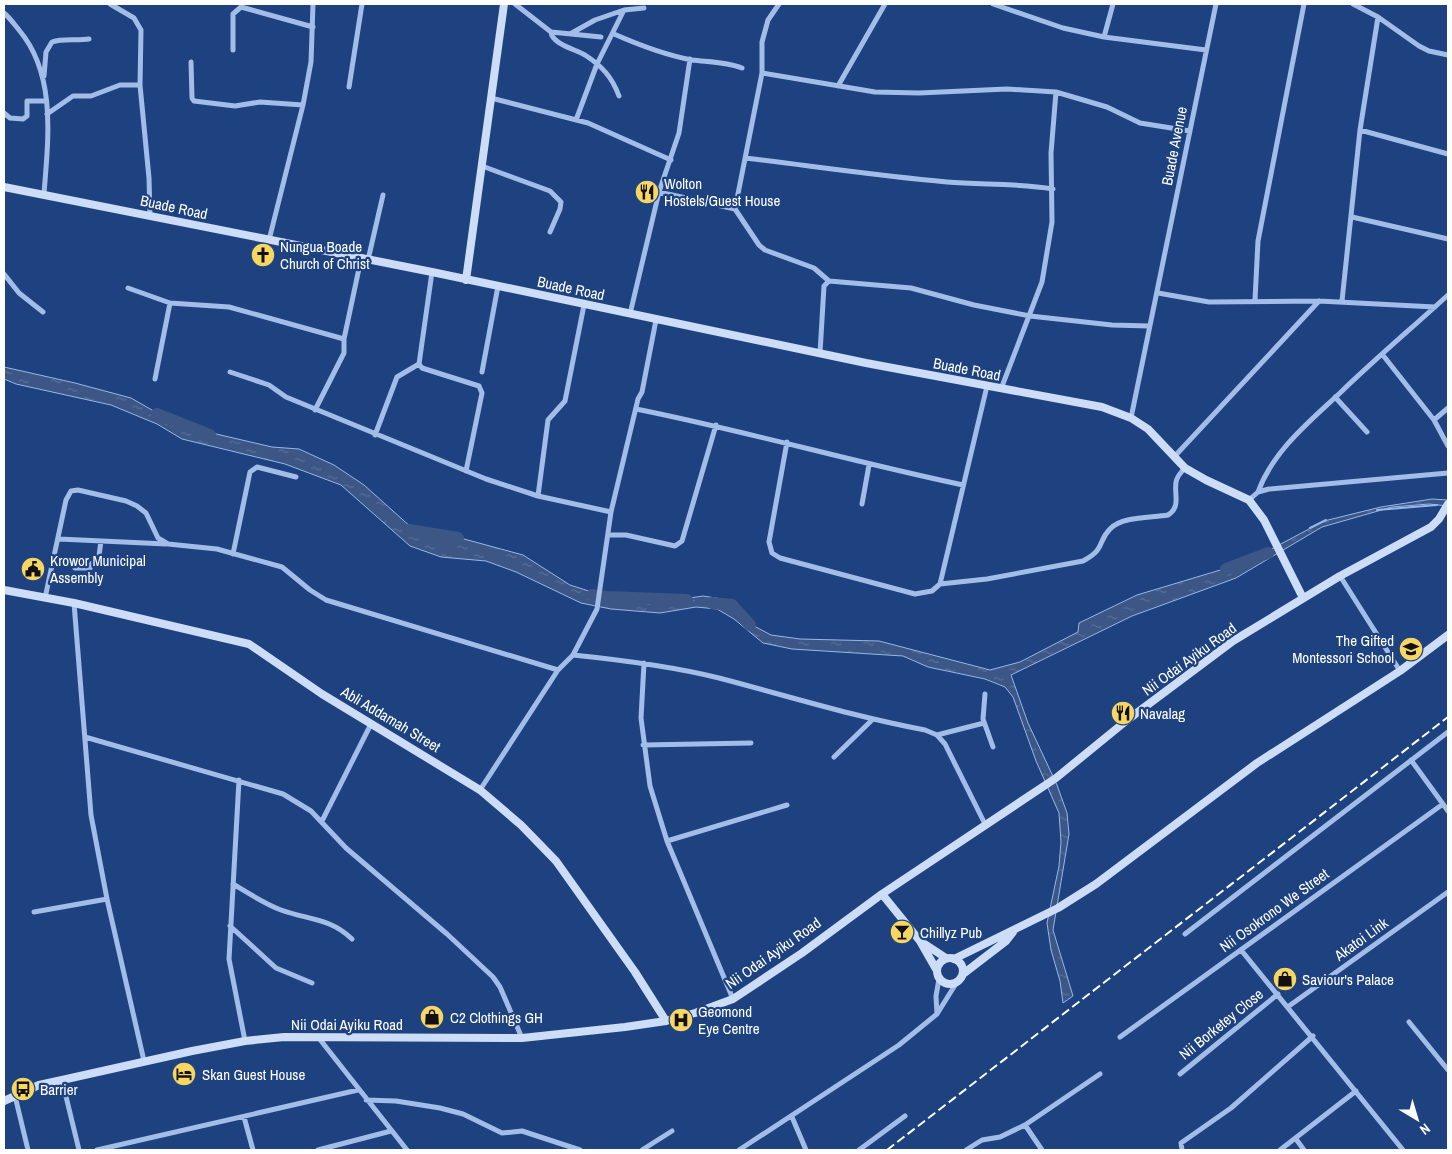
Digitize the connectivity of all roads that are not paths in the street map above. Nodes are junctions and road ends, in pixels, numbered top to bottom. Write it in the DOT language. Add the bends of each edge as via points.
graph roads {
  1 [pos="110,4"];
  2 [pos="313,4"];
  3 [pos="362,4"];
  4 [pos="504,4"];
  5 [pos="515,4"];
  6 [pos="779,4"];
  7 [pos="885,4"];
  8 [pos="993,4"];
  9 [pos="1113,4"];
  10 [pos="1216,4"];
  11 [pos="1304,4"];
  12 [pos="1352,4"];
  13 [pos="644,8"];
  14 [pos="624,10"];
  15 [pos="4,13"];
  16 [pos="1378,17"];
  17 [pos="313,27"];
  18 [pos="551,32"];
  19 [pos="570,34"];
  20 [pos="614,34"];
  21 [pos="601,37"];
  22 [pos="1104,37"];
  23 [pos="89,39"];
  24 [pos="233,50"];
  25 [pos="1206,50"];
  26 [pos="1448,55"];
  27 [pos="690,59"];
  28 [pos="191,62"];
  29 [pos="598,64"];
  30 [pos="742,68"];
  31 [pos="762,73"];
  32 [pos="44,79"];
  33 [pos="140,86"];
  34 [pos="838,86"];
  35 [pos="350,87"];
  36 [pos="1056,92"];
  37 [pos="619,96"];
  38 [pos="491,98"];
  39 [pos="46,101"];
  40 [pos="303,105"];
  41 [pos="4,113"];
  42 [pos="47,114"];
  43 [pos="576,120"];
  44 [pos="1360,130"];
  45 [pos="1190,131"];
  46 [pos="1448,154"];
  47 [pos="745,158"];
  48 [pos="670,160"];
  49 [pos="482,166"];
  50 [pos="4,187"];
  51 [pos="1053,189"];
  52 [pos="660,192"];
  53 [pos="44,194"];
  54 [pos="383,195"];
  55 [pos="735,209"];
  56 [pos="150,215"];
  57 [pos="1352,217"];
  58 [pos="550,232"];
  59 [pos="1448,239"];
  60 [pos="269,240"];
  61 [pos="364,259"];
  62 [pos="432,272"];
  63 [pos="4,274"];
  64 [pos="466,280"];
  65 [pos="829,281"];
  66 [pos="498,286"];
  67 [pos="128,288"];
  68 [pos="1158,293"];
  69 [pos="1448,295"];
  70 [pos="1255,300"];
  71 [pos="1319,300"];
  72 [pos="1342,301"];
  73 [pos="170,303"];
  74 [pos="584,305"];
  75 [pos="1435,307"];
  76 [pos="43,312"];
  77 [pos="630,314"];
  78 [pos="1030,316"];
  79 [pos="656,320"];
  80 [pos="1149,326"];
  81 [pos="344,339"];
  82 [pos="820,353"];
  83 [pos="1382,354"];
  84 [pos="419,364"];
  85 [pos="230,372"];
  86 [pos="482,372"];
  87 [pos="155,379"];
  88 [pos="987,386"];
  89 [pos="1000,389"];
  90 [pos="1335,397"];
  91 [pos="1448,408"];
  92 [pos="636,409"];
  93 [pos="316,410"];
  94 [pos="1131,418"];
  95 [pos="1434,420"];
  96 [pos="716,425"];
  97 [pos="1367,432"];
  98 [pos="375,435"];
  99 [pos="787,442"];
  100 [pos="1448,446"];
  101 [pos="1174,457"];
  102 [pos="869,465"];
  103 [pos="1185,468"];
  104 [pos="466,471"];
  105 [pos="1448,473"];
  106 [pos="296,477"];
  107 [pos="963,485"];
  108 [pos="1258,492"];
  109 [pos="538,496"];
  110 [pos="1249,500"];
  111 [pos="862,504"];
  112 [pos="1448,504"];
  113 [pos="611,512"];
  114 [pos="608,535"];
  115 [pos="59,539"];
  116 [pos="101,541"];
  117 [pos="168,544"];
  118 [pos="233,554"];
  119 [pos="75,568"];
  120 [pos="1340,576"];
  121 [pos="940,584"];
  122 [pos="4,590"];
  123 [pos="45,598"];
  124 [pos="1303,598"];
  125 [pos="74,603"];
  126 [pos="1448,635"];
  127 [pos="573,655"];
  128 [pos="644,663"];
  129 [pos="558,670"];
  130 [pos="1400,671"];
  131 [pos="985,694"];
  132 [pos="872,720"];
  133 [pos="984,723"];
  134 [pos="371,724"];
  135 [pos="1448,732"];
  136 [pos="937,735"];
  137 [pos="85,737"];
  138 [pos="751,743"];
  139 [pos="643,745"];
  140 [pos="993,747"];
  141 [pos="834,757"];
  142 [pos="1411,760"];
  143 [pos="239,780"];
  144 [pos="480,790"];
  145 [pos="1443,804"];
  146 [pos="787,805"];
  147 [pos="1448,811"];
  148 [pos="322,821"];
  149 [pos="985,824"];
  150 [pos="667,841"];
  151 [pos="233,884"];
  152 [pos="1448,892"];
  153 [pos="882,894"];
  154 [pos="107,899"];
  155 [pos="34,912"];
  156 [pos="230,926"];
  157 [pos="1013,932"];
  158 [pos="1185,934"];
  159 [pos="352,940"];
  160 [pos="920,941"];
  161 [pos="1241,950"];
  162 [pos="950,958"];
  163 [pos="936,969"];
  164 [pos="963,974"];
  165 [pos="939,979"];
  166 [pos="957,982"];
  167 [pos="312,983"];
  168 [pos="1278,994"];
  169 [pos="733,999"];
  170 [pos="1289,1006"];
  171 [pos="937,1014"];
  172 [pos="666,1020"];
  173 [pos="1409,1022"];
  174 [pos="1313,1036"];
  175 [pos="318,1037"];
  176 [pos="1120,1037"];
  177 [pos="522,1038"];
  178 [pos="245,1041"];
  179 [pos="144,1061"];
  180 [pos="1448,1070"];
  181 [pos="1100,1074"];
  182 [pos="1180,1074"];
  183 [pos="62,1080"];
  184 [pos="358,1090"];
  185 [pos="1356,1091"];
  186 [pos="15,1096"];
  187 [pos="366,1100"];
  188 [pos="4,1101"];
  189 [pos="905,1116"];
  190 [pos="244,1117"];
  191 [pos="792,1117"];
  192 [pos="1025,1125"];
  193 [pos="391,1131"];
  194 [pos="672,1131"];
  195 [pos="1296,1139"];
  196 [pos="28,1150"];
  197 [pos="79,1150"];
  198 [pos="97,1150"];
  199 [pos="253,1150"];
  200 [pos="318,1150"];
  201 [pos="406,1150"];
  202 [pos="580,1150"];
  203 [pos="642,1150"];
  204 [pos="740,1150"];
  205 [pos="806,1150"];
  206 [pos="859,1150"];
  207 [pos="966,1150"];
  208 [pos="1042,1150"];
  209 [pos="1182,1150"];
  210 [pos="1280,1150"];
  211 [pos="1304,1150"];
  212 [pos="1403,1150"];
  1 -- 33 [label="street" via="134,18 141,30"];
  2 -- 17 [label="street"];
  3 -- 35 [label="street"];
  4 -- 38 [label="street"];
  5 -- 18 [label="street"];
  6 -- 31 [label="street" via="768,20 762,42"];
  7 -- 34 [label="street"];
  8 -- 22 [label="street" via="1063,28"];
  9 -- 22 [label="street"];
  10 -- 25 [label="street, Buade Avenue"];
  11 -- 70 [label="street" via="1258,241"];
  12 -- 16 [label="street"];
  13 -- 14 [label="street"];
  14 -- 19 [label="street" via="595,20"];
  14 -- 20 [label="street"];
  15 -- 32 [label="street" via="25,37"];
  16 -- 26 [label="street" via="1419,46"];
  16 -- 44 [label="street"];
  17 -- 24 [label="street" via="241,7 233,14"];
  17 -- 40 [label="street"];
  18 -- 19 [label="street"];
  18 -- 29 [label="street" via="554,39"];
  19 -- 21 [label="street"];
  20 -- 27 [label="street" via="644,47"];
  20 -- 29 [label="street"];
  22 -- 25 [label="street"];
  23 -- 32 [label="street" via="52,42 46,52"];
  25 -- 45 [label="street, Buade Avenue"];
  27 -- 30 [label="street" via="731,63"];
  27 -- 48 [label="street" via="679,133"];
  28 -- 40 [label="street" via="194,101 235,106 260,102"];
  29 -- 37 [label="street" via="607,72"];
  29 -- 43 [label="street"];
  31 -- 34 [label="street"];
  31 -- 47 [label="street"];
  32 -- 39 [label="street"];
  33 -- 42 [label="street" via="120,85 91,96 73,96"];
  33 -- 56 [label="street"];
  34 -- 36 [label="street" via="875,92 1007,89"];
  36 -- 45 [label="street" via="1107,107 1140,124"];
  36 -- 51 [label="street" via="1051,153"];
  38 -- 43 [label="street"];
  38 -- 49 [label="street"];
  39 -- 41 [label="street" via="27,101 27,116 23,119 10,118"];
  39 -- 42 [label="street"];
  40 -- 60 [label="street"];
  42 -- 53 [label="street"];
  43 -- 48 [label="street"];
  44 -- 46 [label="street"];
  44 -- 57 [label="street"];
  45 -- 68 [label="street, Buade Avenue"];
  47 -- 51 [label="street" via="889,177"];
  47 -- 55 [label="street"];
  48 -- 52 [label="street"];
  49 -- 58 [label="street" via="556,196 560,209"];
  49 -- 64 [label="street"];
  50 -- 53 [label="street, Buade Road"];
  51 -- 78 [label="street" via="1052,222 1042,282"];
  52 -- 55 [label="street"];
  52 -- 77 [label="street"];
  53 -- 56 [label="street, Buade Road"];
  54 -- 61 [label="street"];
  55 -- 65 [label="street" via="765,250 814,268"];
  56 -- 60 [label="street, Buade Road"];
  57 -- 59 [label="street"];
  57 -- 72 [label="street"];
  60 -- 61 [label="street, Buade Road"];
  61 -- 62 [label="street, Buade Road"];
  61 -- 81 [label="street"];
  62 -- 64 [label="street, Buade Road"];
  62 -- 84 [label="street"];
  63 -- 76 [label="street" via="23,297"];
  64 -- 66 [label="street, Buade Road"];
  65 -- 78 [label="street" via="912,288"];
  65 -- 82 [label="street" via="824,286"];
  66 -- 74 [label="street, Buade Road"];
  66 -- 86 [label="street"];
  67 -- 73 [label="street"];
  68 -- 70 [label="street" via="1209,302"];
  68 -- 80 [label="street, Buade Avenue"];
  69 -- 75 [label="street"];
  70 -- 71 [label="street"];
  71 -- 72 [label="street"];
  71 -- 101 [label="street"];
  72 -- 75 [label="street"];
  73 -- 81 [label="street" via="229,307"];
  73 -- 87 [label="street"];
  74 -- 77 [label="street, Buade Road"];
  74 -- 109 [label="street" via="565,401 548,420"];
  75 -- 83 [label="street"];
  77 -- 79 [label="street, Buade Road"];
  78 -- 80 [label="street"];
  78 -- 89 [label="street"];
  79 -- 82 [label="street, Buade Road"];
  79 -- 92 [label="street"];
  80 -- 94 [label="street, Buade Avenue"];
  81 -- 93 [label="street" via="344,353"];
  82 -- 88 [label="street, Buade Road"];
  83 -- 90 [label="street"];
  83 -- 95 [label="street"];
  84 -- 98 [label="street" via="397,377"];
  84 -- 104 [label="street" via="422,368 481,389"];
  85 -- 93 [label="street" via="269,385 286,397"];
  88 -- 89 [label="street, Buade Road"];
  88 -- 107 [label="street"];
  89 -- 94 [label="street, Buade Road" via="1088,404"];
  90 -- 97 [label="street"];
  90 -- 108 [label="street" via="1286,444"];
  91 -- 95 [label="street"];
  92 -- 96 [label="street"];
  92 -- 113 [label="street"];
  93 -- 98 [label="street"];
  94 -- 101 [label="street, Buade Road" via="1148,429"];
  95 -- 100 [label="street"];
  96 -- 99 [label="street"];
  96 -- 114 [label="street" via="682,541 675,546 626,535"];
  98 -- 104 [label="street"];
  99 -- 102 [label="street"];
  99 -- 121 [label="street" via="769,542 772,553 780,558 915,594 932,591"];
  101 -- 103 [label="street, Buade Road"];
  102 -- 107 [label="street"];
  102 -- 111 [label="street"];
  103 -- 110 [label="street, Buade Road"];
  103 -- 121 [label="street" via="1176,480 1177,505 1174,512 1117,525 1110,529 1094,555 1083,561"];
  104 -- 109 [label="street"];
  105 -- 108 [label="street"];
  106 -- 118 [label="street" via="257,467 250,472"];
  107 -- 121 [label="street"];
  108 -- 110 [label="street"];
  109 -- 113 [label="street"];
  110 -- 124 [label="street" via="1259,511"];
  112 -- 120 [label="street, Nii Odai Ayiku Road" via="1431,526"];
  113 -- 114 [label="street"];
  114 -- 127 [label="street" via="597,609"];
  115 -- 116 [label="street"];
  115 -- 117 [label="street" via="66,500 71,491 78,490 138,506 146,513 158,538"];
  115 -- 123 [label="street"];
  116 -- 117 [label="street"];
  116 -- 119 [label="street" via="98,563 90,568"];
  117 -- 118 [label="street"];
  118 -- 129 [label="street" via="282,567 326,600"];
  120 -- 124 [label="street, Nii Odai Ayiku Road"];
  120 -- 130 [label="street"];
  122 -- 123 [label="street, Abli Addamah Street"];
  123 -- 125 [label="street, Abli Addamah Street"];
  124 -- 149 [label="street, Nii Odai Ayiku Road" via="1234,641 1056,778"];
  125 -- 134 [label="street, Abli Addamah Street" via="248,644"];
  125 -- 137 [label="street"];
  126 -- 130 [label="street"];
  127 -- 128 [label="street"];
  127 -- 129 [label="street"];
  128 -- 132 [label="street" via="718,678"];
  128 -- 139 [label="street"];
  129 -- 144 [label="street"];
  130 -- 157 [label="street" via="1257,763 1096,884"];
  131 -- 133 [label="street"];
  132 -- 136 [label="street"];
  132 -- 141 [label="street"];
  133 -- 136 [label="street"];
  133 -- 140 [label="street"];
  134 -- 144 [label="street, Abli Addamah Street"];
  134 -- 148 [label="street"];
  135 -- 142 [label="street"];
  136 -- 149 [label="street"];
  137 -- 143 [label="street"];
  137 -- 154 [label="street" via="91,814"];
  138 -- 139 [label="street"];
  139 -- 150 [label="street" via="650,786"];
  142 -- 145 [label="street"];
  142 -- 158 [label="street"];
  143 -- 148 [label="street" via="283,794 312,811"];
  143 -- 151 [label="street"];
  144 -- 172 [label="street, Abli Addamah Street" via="556,861"];
  145 -- 147 [label="street"];
  145 -- 161 [label="street, Nii Osokrono We Street"];
  146 -- 150 [label="street"];
  148 -- 177 [label="street" via="346,848 493,977"];
  149 -- 153 [label="street, Nii Odai Ayiku Road"];
  150 -- 169 [label="street"];
  151 -- 156 [label="street"];
  151 -- 159 [label="street" via="280,910 330,923"];
  152 -- 170 [label="street, Akatoi Link"];
  153 -- 160 [label="street"];
  153 -- 169 [label="street, Nii Odai Ayiku Road"];
  154 -- 155 [label="street"];
  154 -- 179 [label="street"];
  156 -- 167 [label="street" via="276,968"];
  156 -- 178 [label="street" via="230,974"];
  157 -- 162 [label="street"];
  157 -- 164 [label="street"];
  160 -- 162 [label="street"];
  160 -- 163 [label="street"];
  161 -- 168 [label="street"];
  161 -- 176 [label="street, Nii Osokrono We Street"];
  162 -- 163 [label="street" via="940,962"];
  162 -- 164 [label="street" via="961,965"];
  163 -- 165 [label="street"];
  164 -- 166 [label="street"];
  165 -- 166 [label="street" via="947,984"];
  165 -- 171 [label="street"];
  166 -- 171 [label="street"];
  168 -- 170 [label="street"];
  168 -- 182 [label="street, Nii Borketey Close"];
  169 -- 172 [label="street, Nii Odai Ayiku Road"];
  170 -- 174 [label="street"];
  171 -- 191 [label="street" via="900,1045"];
  172 -- 177 [label="street, Nii Odai Ayiku Road"];
  173 -- 180 [label="street"];
  174 -- 185 [label="street"];
  174 -- 209 [label="street" via="1231,1108 1181,1143"];
  175 -- 177 [label="street, Nii Odai Ayiku Road"];
  175 -- 178 [label="street, Nii Odai Ayiku Road"];
  175 -- 184 [label="street"];
  178 -- 179 [label="street, Nii Odai Ayiku Road"];
  179 -- 183 [label="street, Nii Odai Ayiku Road"];
  181 -- 192 [label="street"];
  183 -- 186 [label="street, Nii Odai Ayiku Road" via="39,1085"];
  183 -- 197 [label="street"];
  184 -- 187 [label="street"];
  184 -- 190 [label="street"];
  185 -- 195 [label="street"];
  185 -- 212 [label="street"];
  186 -- 188 [label="street, Nii Odai Ayiku Road"];
  186 -- 196 [label="street"];
  187 -- 193 [label="street"];
  187 -- 202 [label="street" via="440,1108 463,1114 502,1133 522,1131"];
  189 -- 206 [label="street"];
  190 -- 198 [label="street"];
  190 -- 199 [label="street"];
  191 -- 204 [label="street"];
  191 -- 205 [label="street"];
  192 -- 207 [label="street" via="1000,1137 982,1140"];
  192 -- 208 [label="street"];
  193 -- 200 [label="street"];
  193 -- 201 [label="street"];
  194 -- 203 [label="street"];
  195 -- 210 [label="street"];
  195 -- 211 [label="street"];
}
